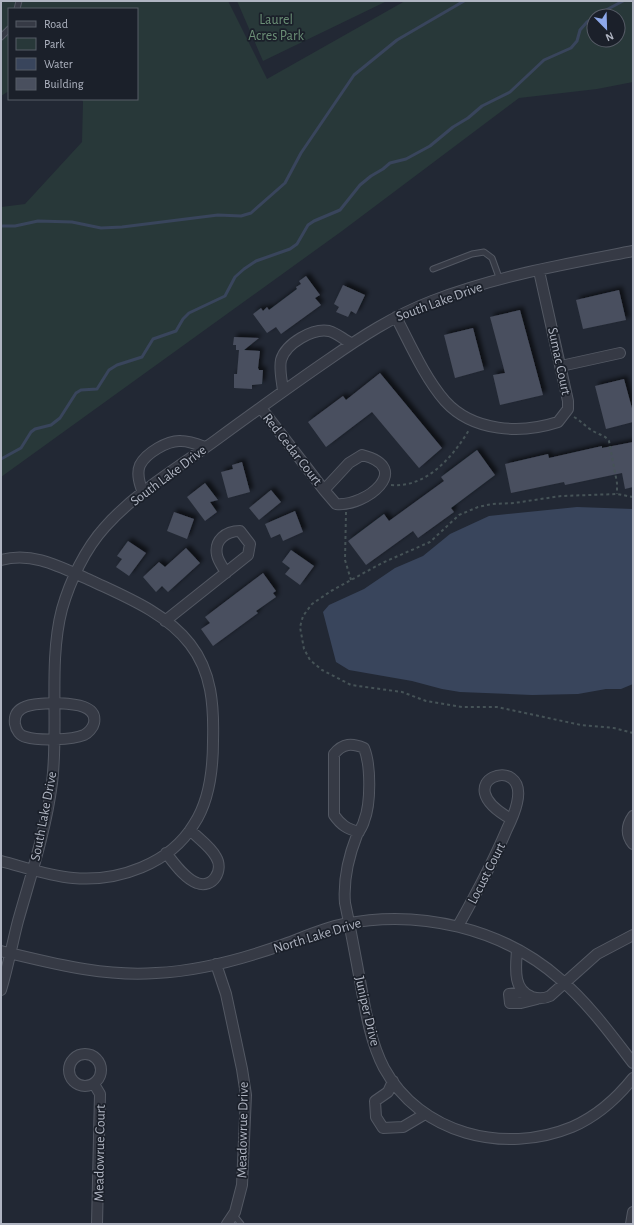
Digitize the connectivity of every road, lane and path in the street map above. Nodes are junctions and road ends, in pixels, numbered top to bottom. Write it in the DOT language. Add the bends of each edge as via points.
graph roads {
  1 [pos="633,251"];
  2 [pos="433,269"];
  3 [pos="539,271"];
  4 [pos="500,280"];
  5 [pos="396,317"];
  6 [pos="351,344"];
  7 [pos="620,353"];
  8 [pos="561,366"];
  9 [pos="283,391"];
  10 [pos="261,408"];
  11 [pos="566,412"];
  12 [pos="474,421"];
  13 [pos="205,448"];
  14 [pos="381,485"];
  15 [pos="324,490"];
  16 [pos="143,492"];
  17 [pos="617,494"];
  18 [pos="633,497"];
  19 [pos="346,505"];
  20 [pos="1,560"];
  21 [pos="226,573"];
  22 [pos="76,574"];
  23 [pos="351,580"];
  24 [pos="166,621"];
  25 [pos="55,703"];
  26 [pos="633,733"];
  27 [pos="55,739"];
  28 [pos="633,816"];
  29 [pos="511,820"];
  30 [pos="190,830"];
  31 [pos="359,832"];
  32 [pos="633,844"];
  33 [pos="166,853"];
  34 [pos="1,861"];
  35 [pos="33,869"];
  36 [pos="349,924"];
  37 [pos="458,926"];
  38 [pos="633,935"];
  39 [pos="517,950"];
  40 [pos="5,952"];
  41 [pos="216,964"];
  42 [pos="565,983"];
  43 [pos="1,990"];
  44 [pos="524,992"];
  45 [pos="537,998"];
  46 [pos="633,1063"];
  47 [pos="633,1078"];
  48 [pos="393,1081"];
  49 [pos="94,1084"];
  50 [pos="425,1114"];
  51 [pos="633,1212"];
  52 [pos="233,1214"];
  53 [pos="97,1224"];
  54 [pos="227,1224"];
  55 [pos="242,1224"];
  56 [pos="631,1224"];
  1 -- 3 [label="street, South Lake Drive"];
  2 -- 4 [label="lane" via="484,252 492,258"];
  3 -- 4 [label="street, South Lake Drive"];
  3 -- 8 [label="street, Sumac Court"];
  4 -- 5 [label="street, South Lake Drive" via="433,300"];
  5 -- 6 [label="street, South Lake Drive"];
  5 -- 12 [label="street, Sumac Court" via="439,393 455,410"];
  6 -- 9 [label="street, South Lake Drive"];
  6 -- 9 [label="street" via="331,331 322,330 311,333 293,344 281,360"];
  7 -- 8 [label="street"];
  8 -- 11 [label="street, Sumac Court" via="568,401"];
  9 -- 10 [label="street, South Lake Drive"];
  10 -- 13 [label="street, South Lake Drive"];
  10 -- 15 [label="street, Red Cedar Court"];
  11 -- 12 [label="street, Sumac Court" via="558,422 529,428 496,427"];
  11 -- 17 [label="path" via="592,431 606,436 618,483"];
  12 -- 14 [label="path" via="456,449 434,472 403,486"];
  13 -- 16 [label="street, South Lake Drive"];
  13 -- 16 [label="street" via="180,441 171,442 153,452 140,466 138,473"];
  14 -- 15 [label="street, Red Cedar Court" via="384,482 384,470 376,459 362,455 349,463"];
  14 -- 19 [label="street" via="376,492"];
  15 -- 19 [label="street, Red Cedar Court" via="336,504"];
  16 -- 22 [label="street, South Lake Drive" via="103,528"];
  17 -- 18 [label="path"];
  17 -- 23 [label="path" via="561,496 478,507 459,515 430,542"];
  19 -- 23 [label="path" via="345,560"];
  20 -- 22 [label="street" via="21,556 32,557"];
  21 -- 24 [label="street"];
  22 -- 24 [label="street" via="135,602"];
  22 -- 25 [label="street, South Lake Drive" via="62,610 58,633"];
  23 -- 26 [label="path" via="312,604 303,616 300,626 304,649 310,660 340,680 352,685 402,692 426,702 462,707 497,707 558,721"];
  24 -- 30 [label="street" via="181,633 198,655 212,697 211,779 202,810"];
  25 -- 27 [label="street, South Lake Drive"];
  25 -- 27 [label="street" via="84,707 94,717 94,724 85,734"];
  25 -- 27 [label="street" via="26,706 15,716 15,722 20,734 25,737"];
  27 -- 35 [label="street, South Lake Drive" via="49,802"];
  28 -- 32 [label="street" via="627,834"];
  29 -- 37 [label="street, Locust Court" via="492,864"];
  30 -- 33 [label="street"];
  30 -- 33 [label="street" via="219,862 216,877 211,883 204,885 192,880"];
  31 -- 31 [label="street, Juniper Drive" via="365,821 369,799 368,757 364,748 354,744 340,746 334,754 334,815 348,829"];
  31 -- 36 [label="street, Juniper Drive" via="350,854 344,881"];
  33 -- 35 [label="street" via="136,870 109,877 72,878"];
  34 -- 35 [label="street"];
  35 -- 40 [label="street, South Lake Drive"];
  36 -- 37 [label="street, North Lake Drive" via="365,920 406,919"];
  36 -- 41 [label="street, North Lake Drive" via="243,958"];
  36 -- 48 [label="street, Juniper Drive" via="372,1036"];
  37 -- 39 [label="street, North Lake Drive"];
  38 -- 42 [label="street" via="597,954"];
  39 -- 42 [label="street, North Lake Drive" via="543,965"];
  39 -- 44 [label="street" via="517,978"];
  40 -- 41 [label="street, North Lake Drive" via="111,973 156,974"];
  40 -- 43 [label="street"];
  41 -- 52 [label="street, Meadowrue Drive" via="226,994 246,1096 242,1185"];
  42 -- 45 [label="street" via="550,996 544,999"];
  42 -- 46 [label="street, North Lake Drive" via="590,1009"];
  44 -- 45 [label="street"];
  44 -- 45 [label="street" via="509,994 510,1003 521,1003"];
  47 -- 50 [label="street, Juniper Drive" via="613,1099 584,1121 543,1136 512,1139 481,1137 451,1128"];
  48 -- 50 [label="street, Juniper Drive" via="402,1094"];
  48 -- 50 [label="street" via="388,1092 375,1100 376,1117 383,1128 403,1127"];
  49 -- 53 [label="street, Meadowrue Court" via="100,1094"];
  51 -- 56 [label="street"];
  52 -- 54 [label="street, Meadowrue Drive"];
  52 -- 55 [label="lane"];
}
